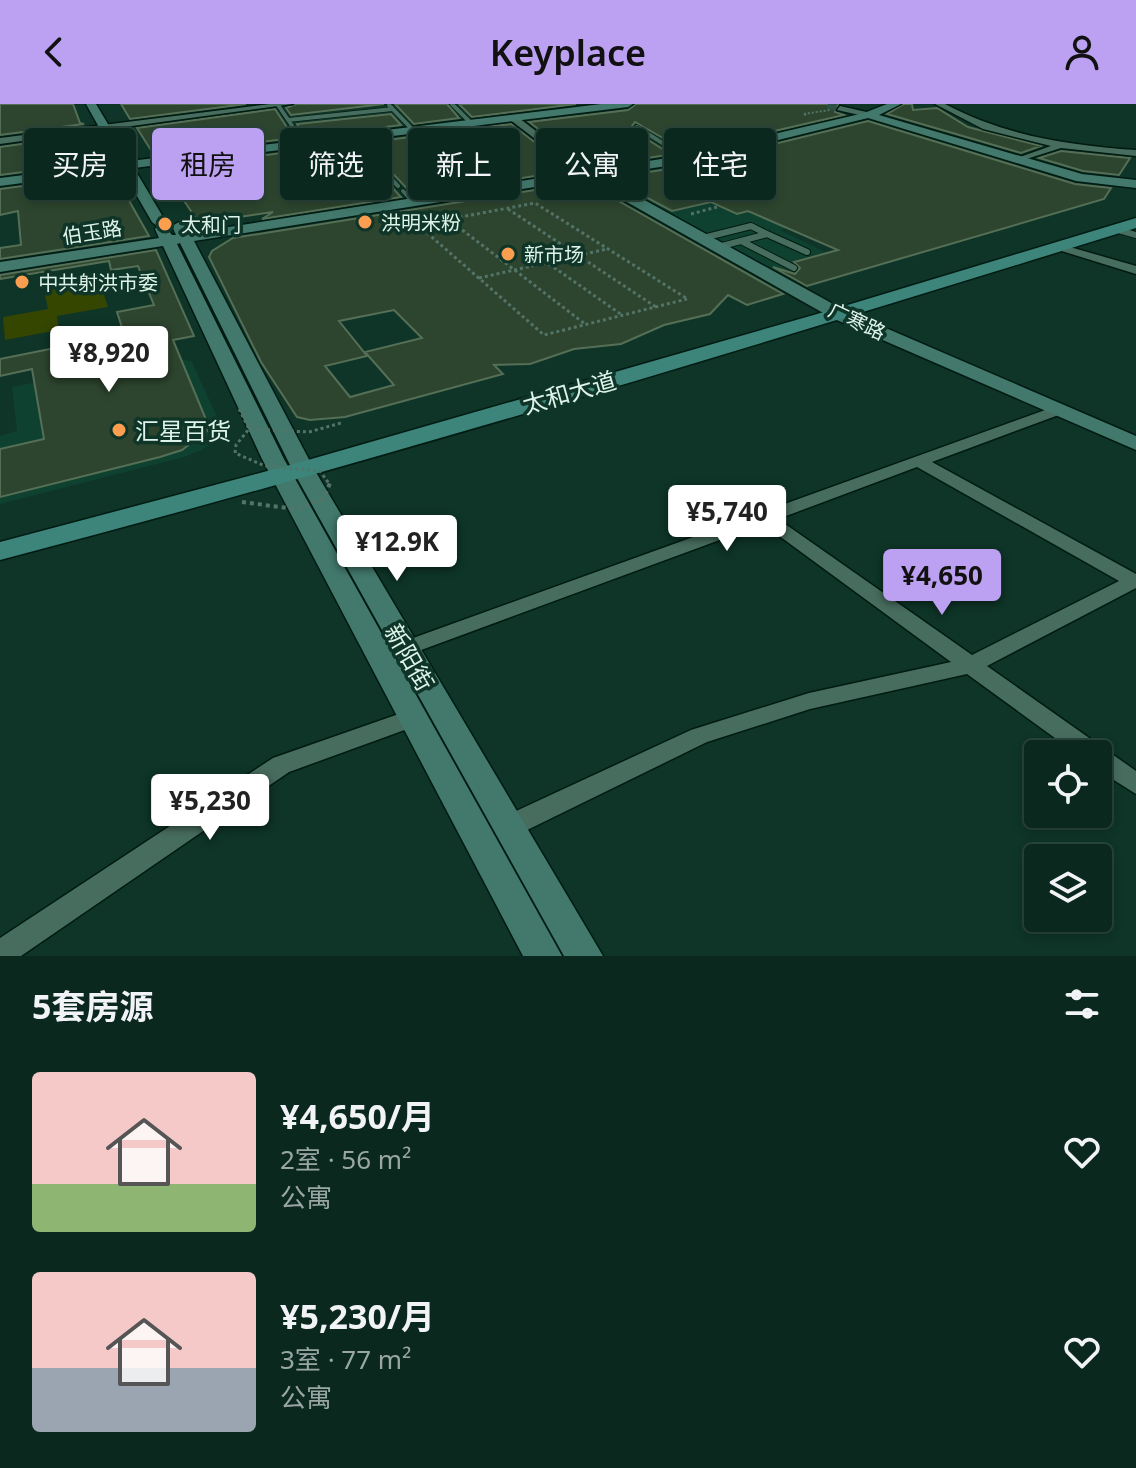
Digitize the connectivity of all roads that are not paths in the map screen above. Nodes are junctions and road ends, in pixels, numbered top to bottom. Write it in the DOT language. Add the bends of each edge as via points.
graph roads {
  1 [pos="91,104"];
  2 [pos="104,104"];
  3 [pos="289,104"];
  4 [pos="388,104"];
  5 [pos="452,104"];
  6 [pos="628,104"];
  7 [pos="896,104"];
  8 [pos="939,104"];
  9 [pos="278,105"];
  10 [pos="574,107"];
  11 [pos="840,108"];
  12 [pos="393,109"];
  13 [pos="139,112"];
  14 [pos="868,115"];
  15 [pos="512,117"];
  16 [pos="288,120"];
  17 [pos="108,122"];
  18 [pos="470,122"];
  19 [pos="637,127"];
  20 [pos="110,128"];
  21 [pos="293,128"];
  22 [pos="411,128"];
  23 [pos="0,130"];
  24 [pos="536,135"];
  25 [pos="0,141"];
  26 [pos="664,144"];
  27 [pos="280,146"];
  28 [pos="1057,147"];
  29 [pos="1136,153"];
  30 [pos="648,160"];
  31 [pos="1020,160"];
  32 [pos="136,166"];
  33 [pos="144,168"];
  34 [pos="536,173"];
  35 [pos="1081,178"];
  36 [pos="24,179"];
  37 [pos="136,179"];
  38 [pos="392,180"];
  39 [pos="0,182"];
  40 [pos="1136,184"];
  41 [pos="404,193"];
  42 [pos="1136,194"];
  43 [pos="636,200"];
  44 [pos="1136,208"];
  45 [pos="1136,223"];
  46 [pos="171,227"];
  47 [pos="1115,229"];
  48 [pos="767,234"];
  49 [pos="1136,235"];
  50 [pos="703,238"];
  51 [pos="741,241"];
  52 [pos="1056,246"];
  53 [pos="718,247"];
  54 [pos="807,252"];
  55 [pos="0,267"];
  56 [pos="794,268"];
  57 [pos="1136,270"];
  58 [pos="829,309"];
  59 [pos="1059,410"];
  60 [pos="1136,444"];
  61 [pos="292,457"];
  62 [pos="918,461"];
  63 [pos="764,517"];
  64 [pos="0,534"];
  65 [pos="0,551"];
  66 [pos="405,648"];
  67 [pos="380,658"];
  68 [pos="971,665"];
  69 [pos="413,718"];
  70 [pos="1075,740"];
  71 [pos="1112,767"];
  72 [pos="1136,784"];
  73 [pos="508,827"];
  74 [pos="0,954"];
  75 [pos="543,956"];
  76 [pos="584,956"];
  1 -- 17 [label="main road, 新阳街"];
  2 -- 17 [label="main road, 新阳街"];
  3 -- 9 [label="street"];
  4 -- 12 [label="lane"];
  5 -- 18 [label="lane"];
  6 -- 10 [label="main road"];
  7 -- 14 [label="main road, 伯玉路"];
  8 -- 28 [label="street" via="973,125"];
  9 -- 16 [label="lane"];
  9 -- 17 [label="street"];
  10 -- 15 [label="main road"];
  11 -- 14 [label="street"];
  12 -- 16 [label="lane"];
  12 -- 22 [label="lane"];
  13 -- 17 [label="street"];
  14 -- 30 [label="main road, 伯玉路"];
  14 -- 31 [label="main road"];
  15 -- 18 [label="main road"];
  15 -- 24 [label="street"];
  16 -- 21 [label="lane"];
  17 -- 20 [label="main road, 新阳街"];
  17 -- 23 [label="street"];
  17 -- 25 [label="street"];
  17 -- 33 [label="main road, 新阳街"];
  18 -- 22 [label="main road"];
  19 -- 26 [label="lane"];
  27 -- 33 [label="main road"];
  28 -- 29 [label="street"];
  28 -- 31 [label="street"];
  31 -- 35 [label="main road"];
  32 -- 33 [label="main road"];
  34 -- 41 [label="main road, 伯玉路"];
  35 -- 40 [label="main road"];
  35 -- 42 [label="main road"];
  36 -- 39 [label="main road"];
  37 -- 46 [label="main road, 新阳街"];
  38 -- 41 [label="lane"];
  41 -- 46 [label="main road, 伯玉路"];
  43 -- 50 [label="main road, 广寒路"];
  44 -- 58 [label="main road, 太和大道"];
  45 -- 47 [label="main road, 太和大道"];
  46 -- 55 [label="main road, 伯玉路"];
  46 -- 61 [label="main road, 新阳街"];
  47 -- 49 [label="lane"];
  47 -- 52 [label="main road, 太和大道"];
  48 -- 50 [label="lane" via="751,226"];
  48 -- 51 [label="lane"];
  48 -- 54 [label="lane"];
  50 -- 53 [label="main road, 广寒路"];
  51 -- 53 [label="lane"];
  51 -- 56 [label="lane"];
  52 -- 57 [label="street"];
  52 -- 58 [label="main road, 太和大道"];
  53 -- 58 [label="main road, 广寒路"];
  58 -- 59 [label="main road, 广寒路"];
  58 -- 61 [label="main road, 太和大道"];
  59 -- 60 [label="main road, 广寒路"];
  59 -- 62 [label="street"];
  61 -- 64 [label="main road, 太和大道"];
  61 -- 65 [label="main road, 太和大道"];
  61 -- 66 [label="main road, 新阳街"];
  61 -- 67 [label="main road, 新阳街"];
  62 -- 63 [label="street"];
  62 -- 68 [label="street" via="1134,581"];
  63 -- 66 [label="street"];
  63 -- 68 [label="street"];
  66 -- 67 [label="street"];
  66 -- 73 [label="main road, 新阳街"];
  67 -- 69 [label="main road, 新阳街"];
  68 -- 70 [label="street"];
  68 -- 73 [label="street" via="809,701 699,736"];
  69 -- 74 [label="street" via="281,765"];
  69 -- 75 [label="main road, 新阳街"];
  71 -- 72 [label="street"];
  73 -- 76 [label="main road, 新阳街"];
}
